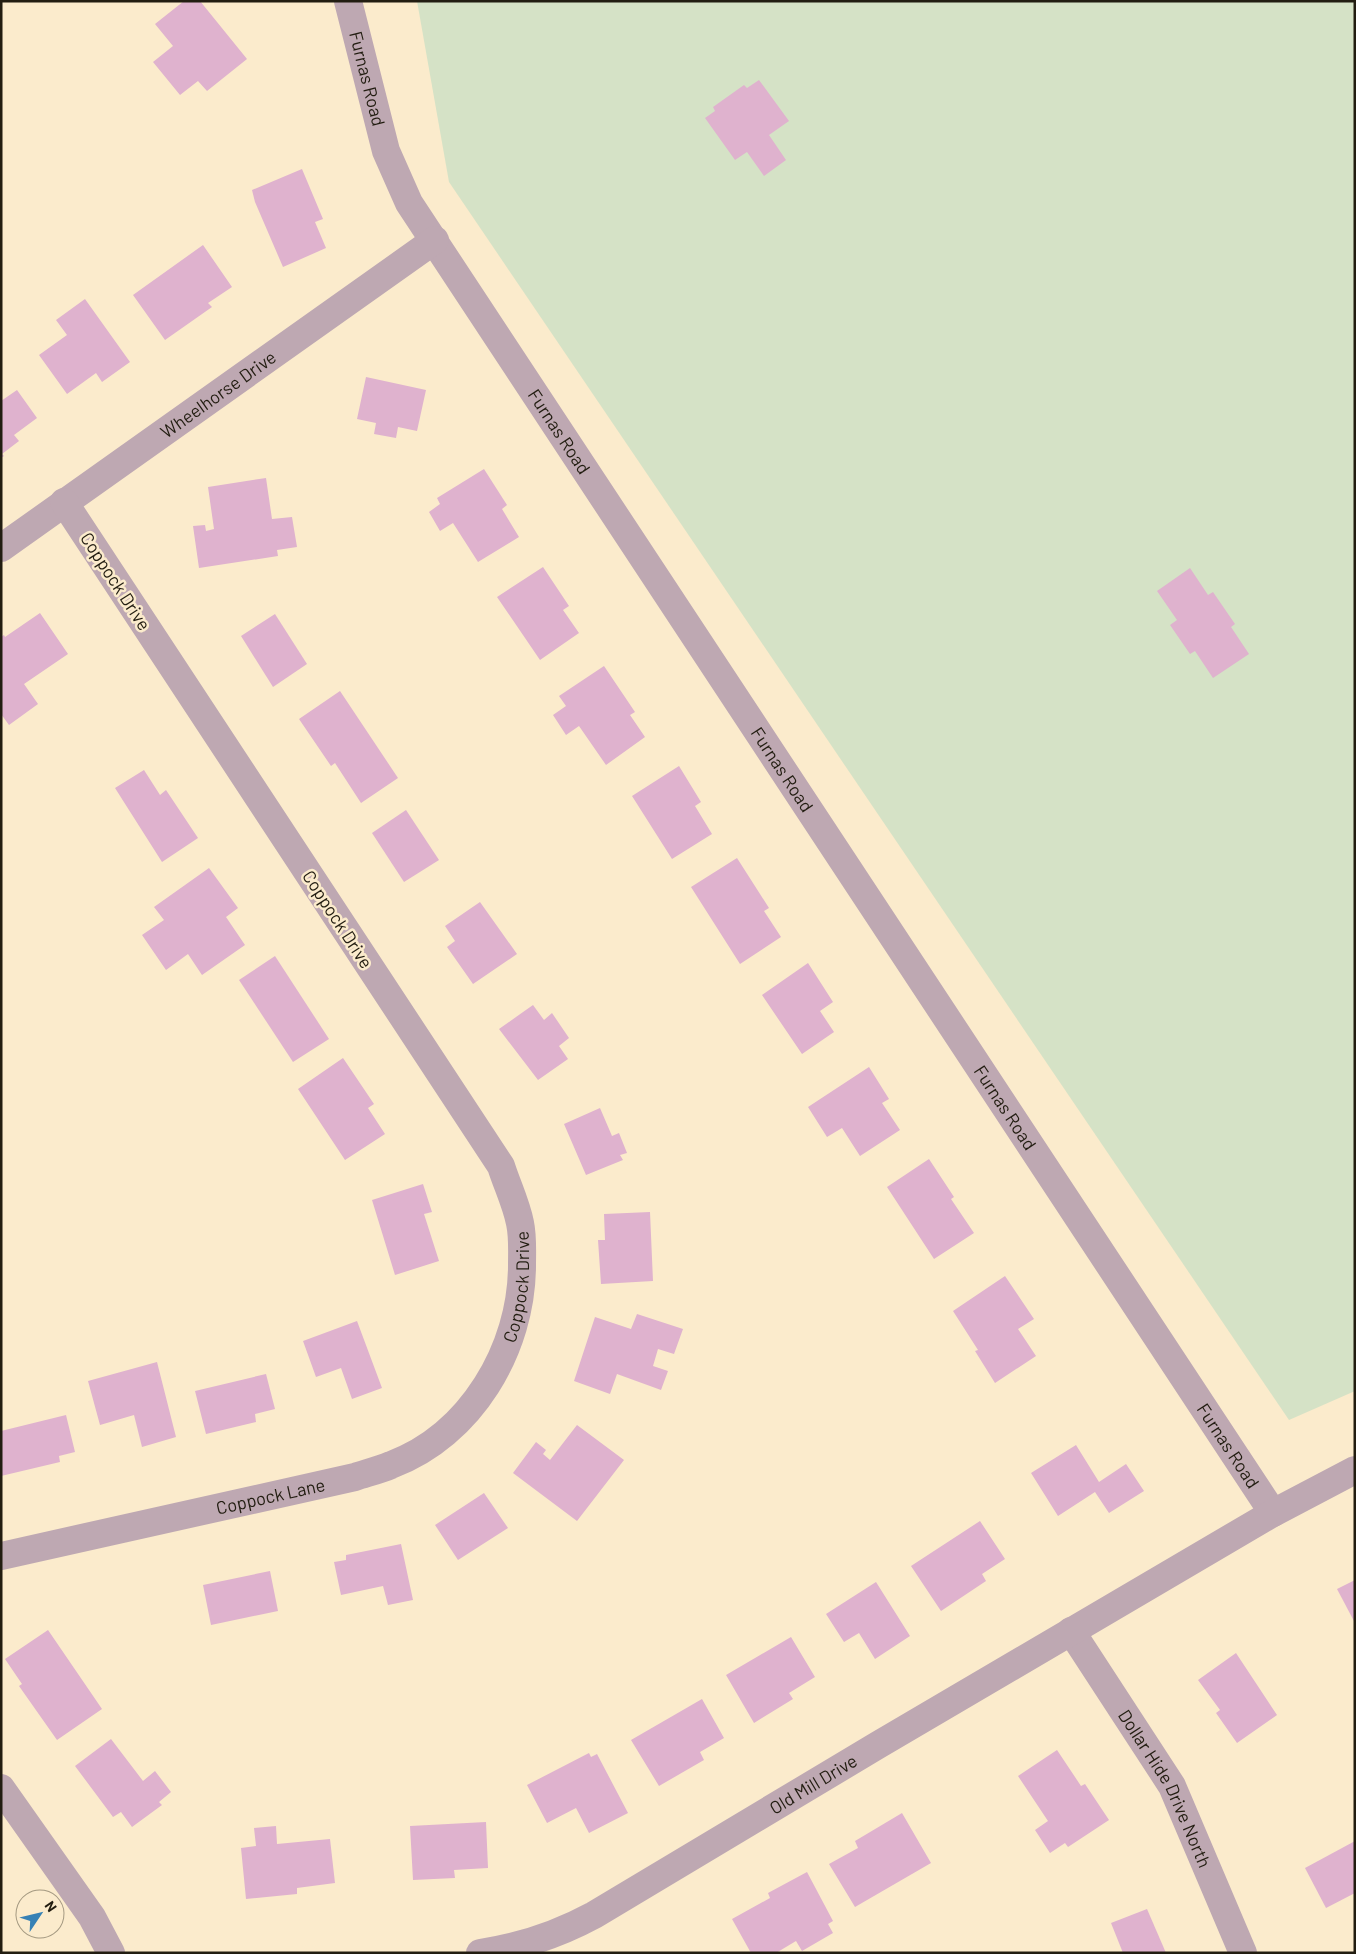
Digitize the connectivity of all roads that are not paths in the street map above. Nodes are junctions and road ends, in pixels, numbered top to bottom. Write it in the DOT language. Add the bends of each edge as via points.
graph roads {
  1 [pos="348,1"];
  2 [pos="435,240"];
  3 [pos="64,502"];
  4 [pos="1,548"];
  5 [pos="500,1363"];
  6 [pos="1355,1470"];
  7 [pos="1273,1513"];
  8 [pos="1,1556"];
  9 [pos="1072,1631"];
  10 [pos="1,1788"];
  11 [pos="111,1953"];
  12 [pos="480,1953"];
  13 [pos="1243,1953"];
  1 -- 2 [label="street, Furnas Road" via="386,151 409,202"];
  2 -- 3 [label="street, Wheelhorse Drive"];
  2 -- 7 [label="street, Furnas Road"];
  3 -- 4 [label="street, Wheelhorse Drive"];
  3 -- 5 [label="street, Coppock Drive" via="501,1166 520,1225 522,1287 510,1338"];
  5 -- 8 [label="street, Coppock Lane" via="487,1386 454,1424 423,1448 391,1465 345,1479"];
  6 -- 7 [label="street"];
  7 -- 9 [label="street, Old Mill Drive"];
  9 -- 12 [label="street, Old Mill Drive" via="580,1923 535,1940"];
  9 -- 13 [label="street, Dollar Hide Drive North" via="1172,1786"];
  10 -- 11 [label="street" via="87,1910"];
}
